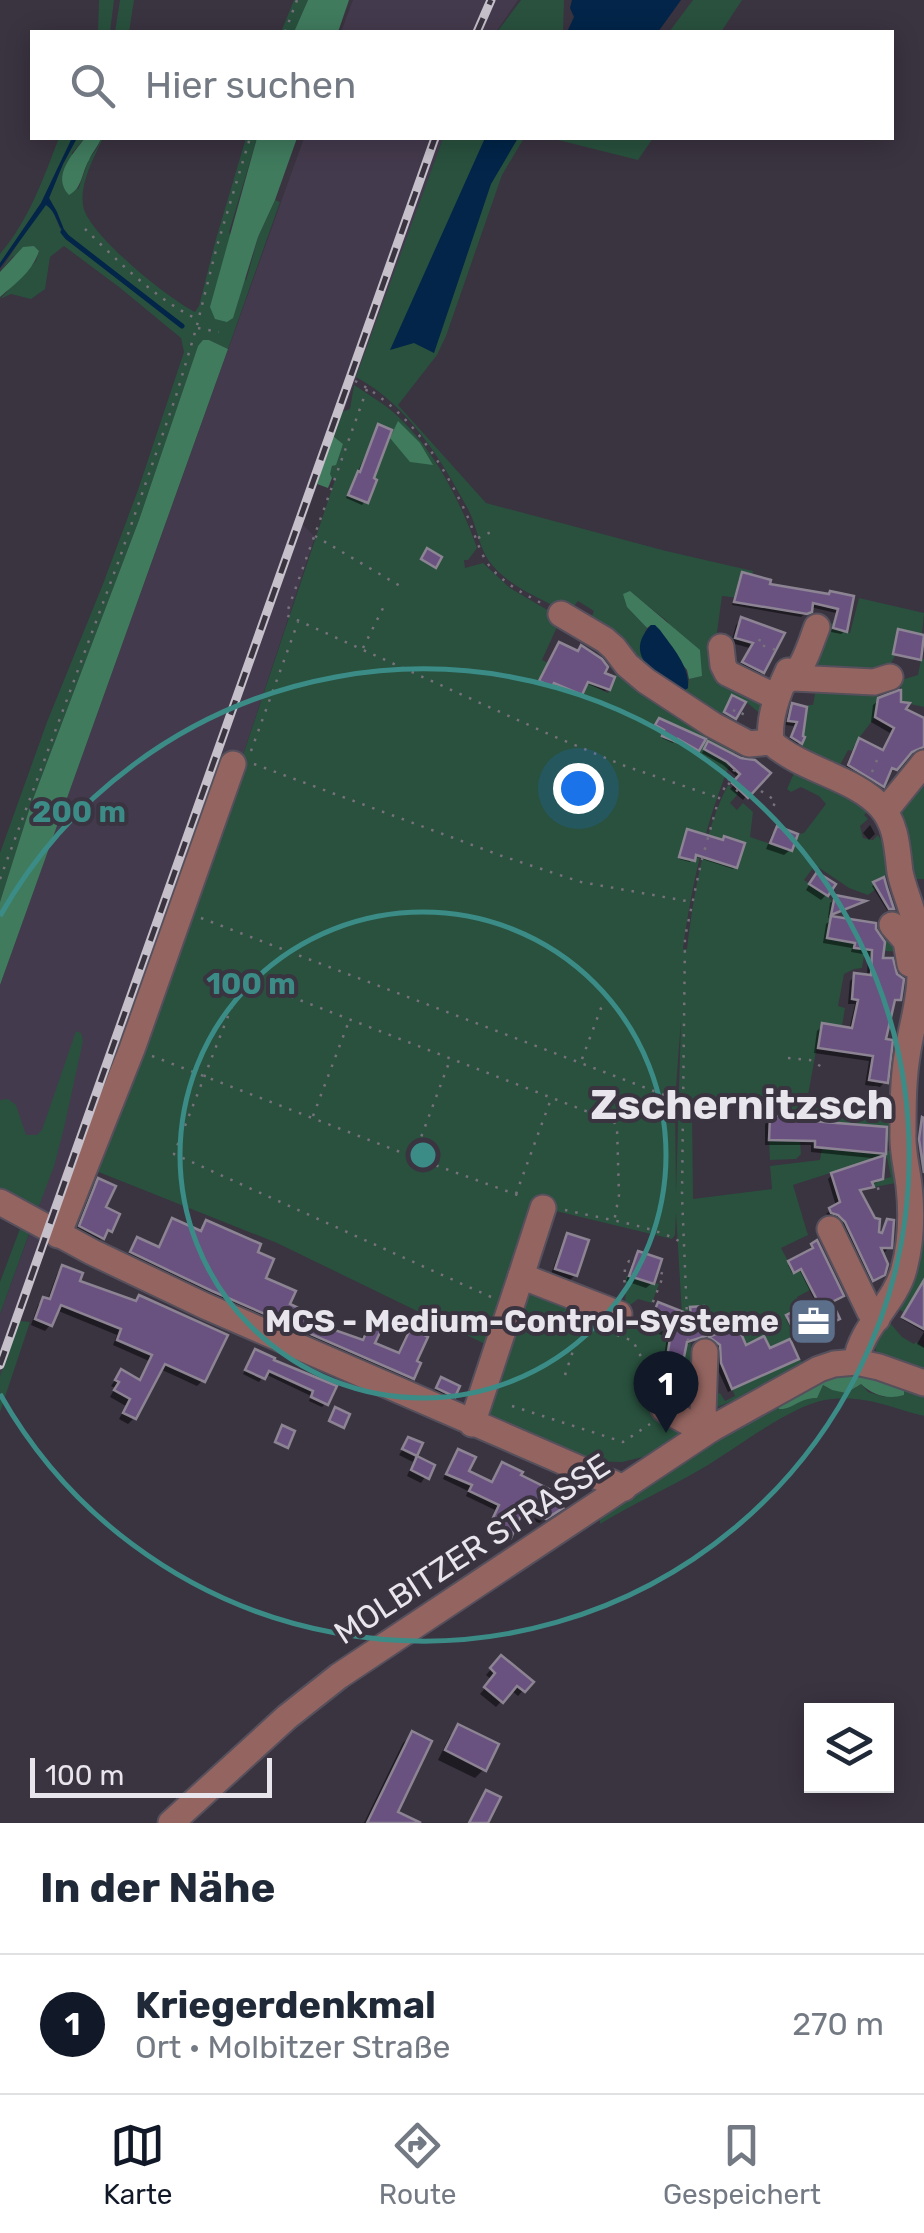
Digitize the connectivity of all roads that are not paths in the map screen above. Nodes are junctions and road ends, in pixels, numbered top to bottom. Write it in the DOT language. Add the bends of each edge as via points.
graph roads {
  1 [pos="561,614"];
  2 [pos="817,627"];
  3 [pos="721,647"];
  4 [pos="783,676"];
  5 [pos="890,677"];
  6 [pos="760,743"];
  7 [pos="924,763"];
  8 [pos="233,764"];
  9 [pos="885,811"];
  10 [pos="892,925"];
  11 [pos="921,1001"];
  12 [pos="908,1046"];
  13 [pos="924,1083"];
  14 [pos="904,1107"];
  15 [pos="917,1188"];
  16 [pos="0,1202"];
  17 [pos="544,1206"];
  18 [pos="830,1229"];
  19 [pos="58,1235"];
  20 [pos="521,1276"];
  21 [pos="620,1316"];
  22 [pos="877,1319"];
  23 [pos="697,1351"];
  24 [pos="856,1362"];
  25 [pos="924,1384"];
  26 [pos="664,1409"];
  27 [pos="472,1424"];
  28 [pos="706,1432"];
  29 [pos="624,1488"];
  30 [pos="171,1823"];
  1 -- 6 [label="street" via="604,640 668,697 712,725"];
  2 -- 4 [label="street" via="800,669"];
  3 -- 4 [label="street" via="727,673"];
  4 -- 5 [label="street" via="874,682"];
  4 -- 6 [label="street" via="769,736"];
  6 -- 9 [label="street" via="864,792"];
  7 -- 9 [label="street"];
  8 -- 19 [label="street"];
  9 -- 11 [label="street" via="913,915"];
  10 -- 12 [label="street" via="910,953"];
  11 -- 12 [label="street"];
  12 -- 14 [label="street"];
  13 -- 14 [label="street"];
  14 -- 15 [label="street" via="902,1138"];
  15 -- 22 [label="street" via="904,1272"];
  16 -- 19 [label="street"];
  17 -- 20 [label="street"];
  18 -- 22 [label="street"];
  19 -- 27 [label="street"];
  20 -- 21 [label="street"];
  20 -- 27 [label="street"];
  22 -- 24 [label="street"];
  23 -- 28 [label="street"];
  24 -- 25 [label="street"];
  24 -- 28 [label="street, MOLBITZER STRASSE" via="818,1369"];
  26 -- 28 [label="street"];
  27 -- 29 [label="street"];
  28 -- 29 [label="street, MOLBITZER STRASSE"];
  29 -- 30 [label="street, MOLBITZER STRASSE" via="377,1648 287,1717"];
}
